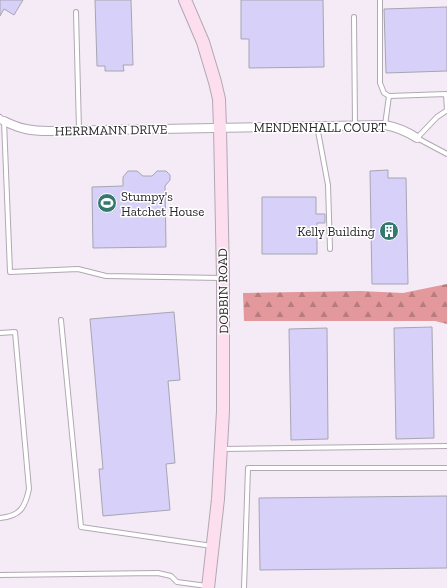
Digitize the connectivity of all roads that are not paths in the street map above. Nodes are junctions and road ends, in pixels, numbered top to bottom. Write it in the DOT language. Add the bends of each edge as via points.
graph roads {
  1 [pos="185,0"];
  2 [pos="380,0"];
  3 [pos="76,12"];
  4 [pos="354,17"];
  5 [pos="389,96"];
  6 [pos="446,111"];
  7 [pos="2,119"];
  8 [pos="355,125"];
  9 [pos="384,125"];
  10 [pos="317,126"];
  11 [pos="220,128"];
  12 [pos="79,130"];
  13 [pos="417,138"];
  14 [pos="447,154"];
  15 [pos="330,249"];
  16 [pos="223,278"];
  17 [pos="61,320"];
  18 [pos="0,333"];
  19 [pos="447,446"];
  20 [pos="222,449"];
  21 [pos="447,468"];
  22 [pos="0,518"];
  23 [pos="212,546"];
  24 [pos="0,575"];
  25 [pos="208,587"];
  26 [pos="244,588"];
  1 -- 11 [label="street, DOBBIN ROAD" via="214,76"];
  2 -- 5 [label="lane" via="380,83 384,93"];
  3 -- 12 [label="lane"];
  4 -- 8 [label="lane"];
  5 -- 6 [label="lane" via="446,94"];
  5 -- 9 [label="lane"];
  6 -- 13 [label="lane"];
  7 -- 12 [label="street, HERRMANN DRIVE" via="26,130"];
  7 -- 16 [label="lane" via="10,272 78,269 106,276"];
  8 -- 9 [label="street, MENDENHALL COURT"];
  8 -- 10 [label="street, MENDENHALL COURT"];
  9 -- 13 [label="street, MENDENHALL COURT" via="396,127"];
  10 -- 11 [label="street, MENDENHALL COURT"];
  10 -- 15 [label="lane" via="328,185"];
  11 -- 12 [label="street, HERRMANN DRIVE"];
  11 -- 16 [label="street, DOBBIN ROAD"];
  13 -- 14 [label="lane"];
  16 -- 20 [label="street, DOBBIN ROAD"];
  17 -- 23 [label="lane" via="81,527"];
  18 -- 22 [label="lane" via="15,332 29,490 26,502 17,513"];
  19 -- 20 [label="lane"];
  20 -- 23 [label="street, DOBBIN ROAD"];
  21 -- 26 [label="lane" via="248,468"];
  23 -- 25 [label="street, DOBBIN ROAD"];
  24 -- 25 [label="lane" via="158,573 171,576 177,582"];
}
